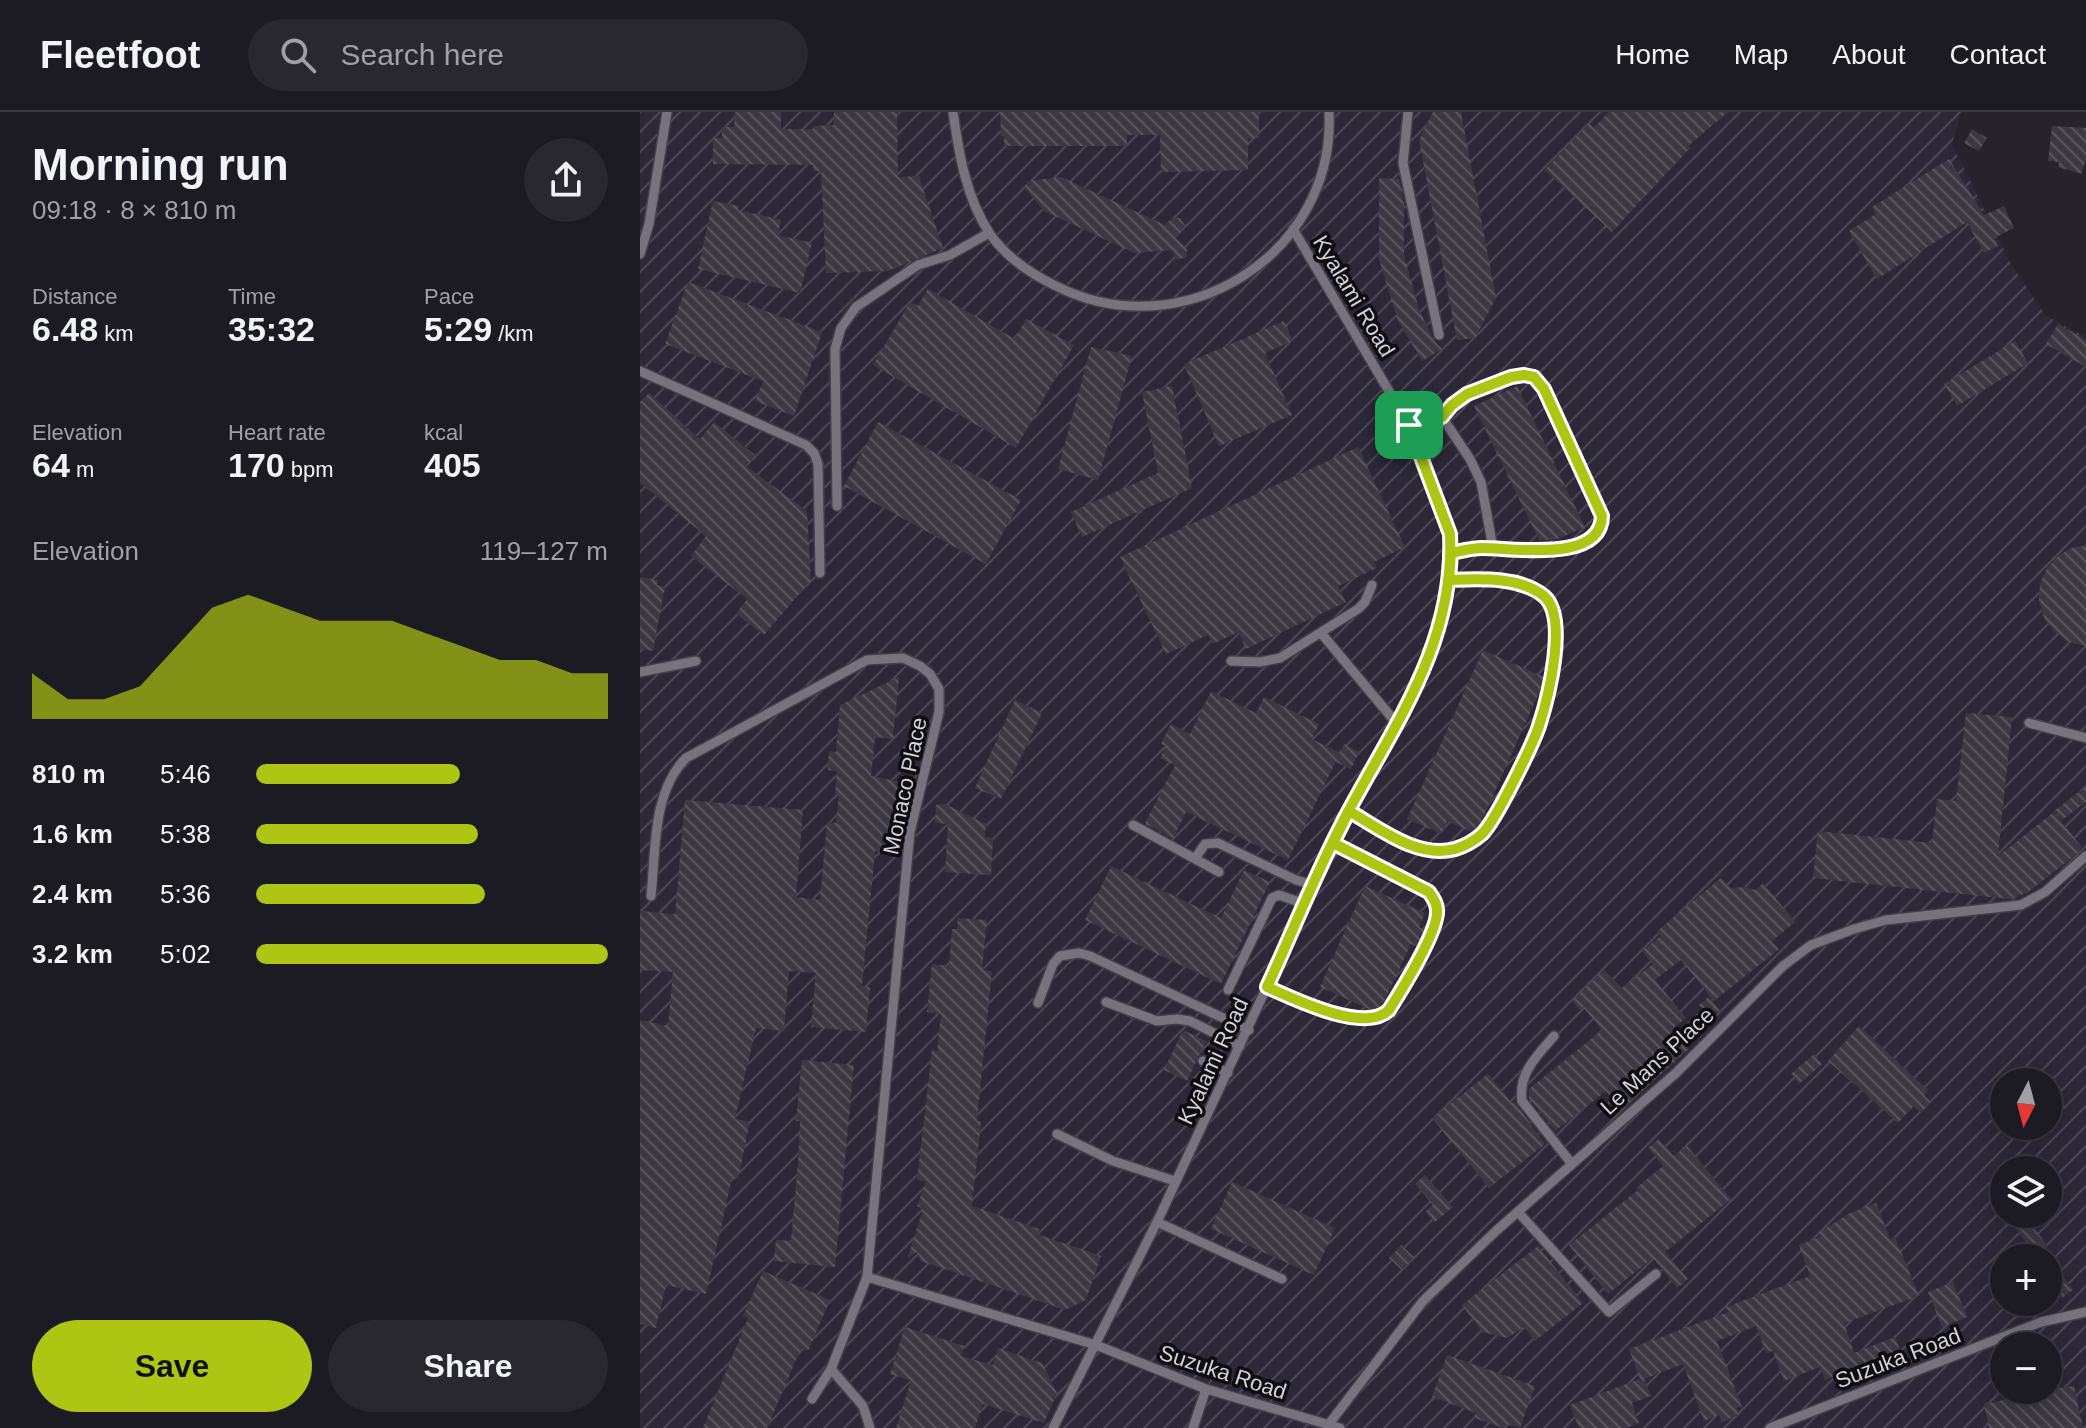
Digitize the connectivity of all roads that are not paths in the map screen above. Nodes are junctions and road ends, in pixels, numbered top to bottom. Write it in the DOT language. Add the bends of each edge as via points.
graph roads {
  1 [pos="667,112"];
  2 [pos="953,112"];
  3 [pos="1329,112"];
  4 [pos="1408,112"];
  5 [pos="1293,229"];
  6 [pos="989,233"];
  7 [pos="640,254"];
  8 [pos="1439,335"];
  9 [pos="640,371"];
  10 [pos="1442,417"];
  11 [pos="1409,425"];
  12 [pos="837,506"];
  13 [pos="1493,548"];
  14 [pos="1451,553"];
  15 [pos="820,573"];
  16 [pos="1449,580"];
  17 [pos="1372,585"];
  18 [pos="1321,633"];
  19 [pos="696,661"];
  20 [pos="1231,661"];
  21 [pos="640,672"];
  22 [pos="2029,723"];
  23 [pos="1398,725"];
  24 [pos="2086,738"];
  25 [pos="1349,811"];
  26 [pos="1133,825"];
  27 [pos="1333,843"];
  28 [pos="2086,856"];
  29 [pos="1196,857"];
  30 [pos="1219,872"];
  31 [pos="1314,885"];
  32 [pos="651,896"];
  33 [pos="1305,904"];
  34 [pos="1267,987"];
  35 [pos="1228,990"];
  36 [pos="1106,1002"];
  37 [pos="1038,1003"];
  38 [pos="1249,1030"];
  39 [pos="1554,1036"];
  40 [pos="1240,1046"];
  41 [pos="1203,1061"];
  42 [pos="1228,1073"];
  43 [pos="1057,1134"];
  44 [pos="1572,1164"];
  45 [pos="1175,1181"];
  46 [pos="1518,1212"];
  47 [pos="1157,1222"];
  48 [pos="1656,1274"];
  49 [pos="867,1277"];
  50 [pos="1282,1279"];
  51 [pos="2086,1312"];
  52 [pos="1096,1345"];
  53 [pos="831,1369"];
  54 [pos="1206,1389"];
  55 [pos="812,1399"];
  56 [pos="1329,1424"];
  57 [pos="870,1428"];
  58 [pos="1053,1428"];
  59 [pos="1193,1428"];
  60 [pos="1340,1428"];
  61 [pos="1770,1428"];
  1 -- 7 [label="lane"];
  2 -- 6 [label="lane" via="963,175"];
  3 -- 5 [label="lane" via="1322,175"];
  4 -- 8 [label="lane" via="1403,163"];
  5 -- 6 [label="lane" via="1261,265 1229,285 1198,299 1134,307 1101,304 1033,275"];
  5 -- 11 [label="lane, Kyalami Road"];
  6 -- 12 [label="lane" via="950,255 918,265 856,307 841,328 835,349"];
  9 -- 15 [label="lane" via="814,453"];
  10 -- 11 [label="lane"];
  10 -- 13 [label="lane" via="1481,482"];
  10 -- 13 [label="lane" via="1467,394 1511,377 1534,377 1602,516 1597,536 1574,548"];
  11 -- 14 [label="lane, Kyalami Road" via="1447,519"];
  13 -- 14 [label="lane"];
  14 -- 16 [label="lane, Kyalami Road"];
  16 -- 23 [label="lane, Kyalami Road" via="1424,673"];
  16 -- 25 [label="lane" via="1487,578 1526,586 1546,597 1556,619 1553,665 1538,729 1484,832 1456,849 1426,851"];
  17 -- 18 [label="lane" via="1358,609"];
  18 -- 20 [label="lane" via="1280,658"];
  18 -- 23 [label="lane"];
  19 -- 21 [label="lane"];
  22 -- 24 [label="lane"];
  23 -- 25 [label="lane, Kyalami Road"];
  25 -- 27 [label="lane, Kyalami Road"];
  26 -- 29 [label="lane"];
  27 -- 31 [label="lane, Kyalami Road"];
  27 -- 34 [label="lane" via="1429,892 1437,918 1427,941 1381,1017 1359,1019"];
  28 -- 44 [label="lane, Le Mans Place" via="2045,892 2021,905 1886,920 1811,945"];
  29 -- 30 [label="lane"];
  29 -- 31 [label="lane" via="1205,844 1218,843"];
  31 -- 33 [label="lane, Kyalami Road"];
  32 -- 49 [label="lane, Monaco Place" via="661,802 667,782 686,758 867,660 903,658 930,674 939,689 939,712 910,832"];
  33 -- 34 [label="lane, Kyalami Road"];
  33 -- 35 [label="lane" via="1279,895 1272,898"];
  34 -- 38 [label="lane, Kyalami Road"];
  36 -- 40 [label="lane" via="1157,1021 1190,1021"];
  37 -- 38 [label="lane" via="1053,964 1060,956 1079,953"];
  38 -- 40 [label="lane, Kyalami Road"];
  39 -- 44 [label="lane" via="1527,1068 1520,1089 1522,1101"];
  40 -- 42 [label="lane, Kyalami Road"];
  41 -- 42 [label="lane"];
  42 -- 45 [label="lane, Kyalami Road"];
  43 -- 45 [label="lane" via="1113,1161"];
  44 -- 46 [label="lane, Le Mans Place"];
  45 -- 47 [label="lane, Kyalami Road"];
  46 -- 48 [label="lane" via="1609,1312"];
  46 -- 56 [label="lane, Le Mans Place" via="1417,1308"];
  47 -- 50 [label="lane"];
  47 -- 52 [label="lane, Kyalami Road"];
  49 -- 52 [label="lane"];
  49 -- 53 [label="lane, Monaco Place"];
  51 -- 61 [label="lane, Suzuka Road" via="2041,1322"];
  52 -- 54 [label="lane, Suzuka Road"];
  52 -- 58 [label="lane, Kyalami Road"];
  53 -- 55 [label="lane, Monaco Place"];
  53 -- 57 [label="lane" via="863,1406"];
  54 -- 56 [label="lane, Suzuka Road"];
  54 -- 59 [label="lane"];
  56 -- 60 [label="lane, Suzuka Road"];
}
